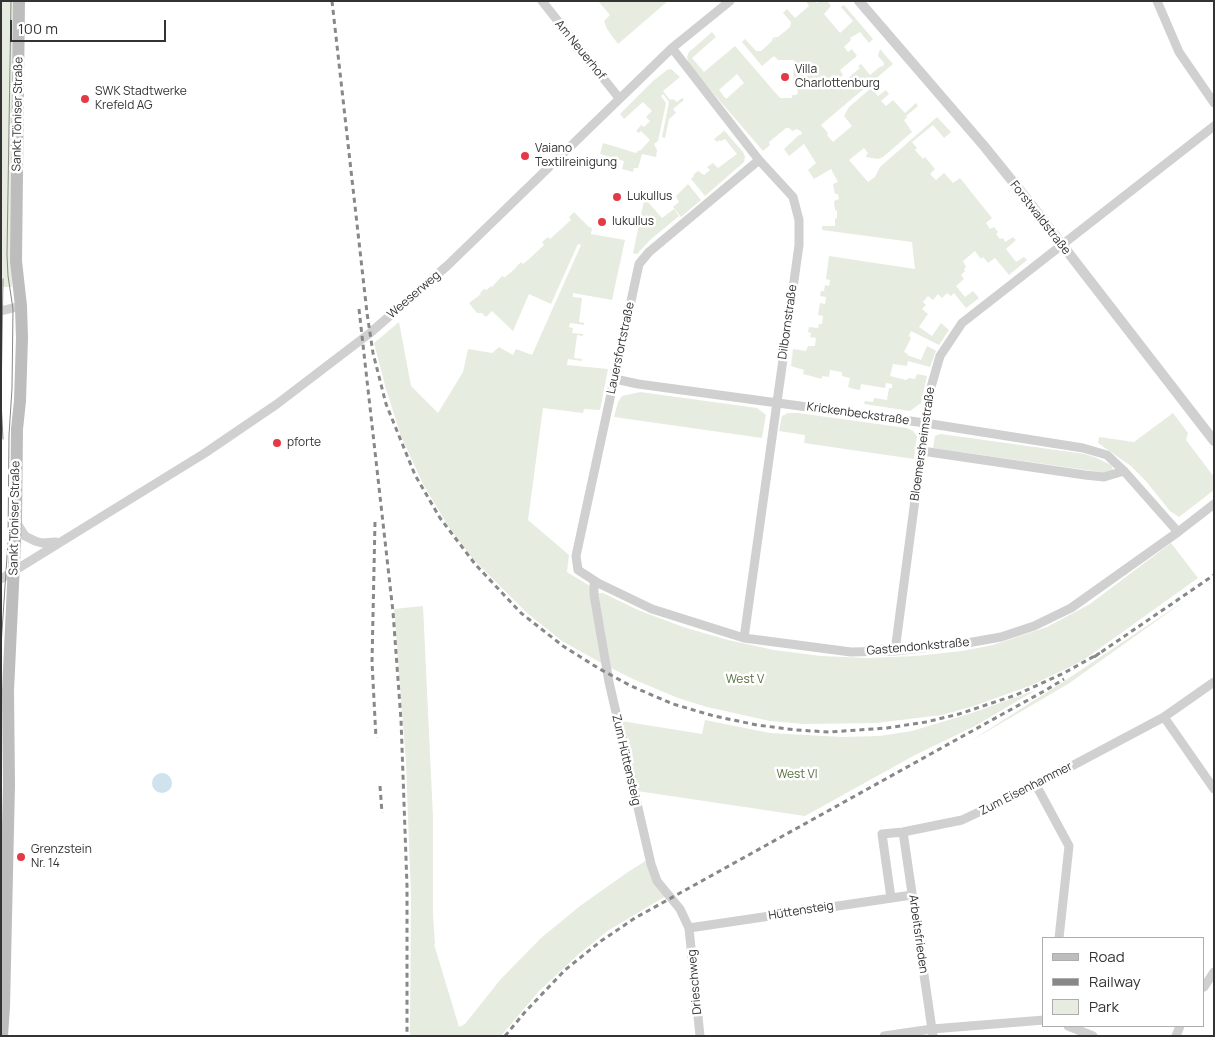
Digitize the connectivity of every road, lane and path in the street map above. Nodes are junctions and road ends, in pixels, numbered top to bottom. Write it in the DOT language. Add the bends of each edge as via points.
graph roads {
  1 [pos="19,1"];
  2 [pos="542,1"];
  3 [pos="730,1"];
  4 [pos="860,1"];
  5 [pos="1157,1"];
  6 [pos="672,48"];
  7 [pos="619,98"];
  8 [pos="1214,102"];
  9 [pos="1214,126"];
  10 [pos="760,160"];
  11 [pos="1061,244"];
  12 [pos="22,306"];
  13 [pos="1,311"];
  14 [pos="615,379"];
  15 [pos="776,403"];
  16 [pos="925,423"];
  17 [pos="1214,441"];
  18 [pos="922,451"];
  19 [pos="1124,471"];
  20 [pos="1214,504"];
  21 [pos="16,522"];
  22 [pos="1178,532"];
  23 [pos="61,541"];
  24 [pos="14,571"];
  25 [pos="1,578"];
  26 [pos="594,581"];
  27 [pos="744,638"];
  28 [pos="895,651"];
  29 [pos="1214,682"];
  30 [pos="1164,717"];
  31 [pos="1036,785"];
  32 [pos="1214,789"];
  33 [pos="904,832"];
  34 [pos="912,895"];
  35 [pos="890,898"];
  36 [pos="689,928"];
  37 [pos="1060,937"];
  38 [pos="1214,972"];
  39 [pos="1205,986"];
  40 [pos="1042,1020"];
  41 [pos="1070,1027"];
  42 [pos="933,1032"];
  43 [pos="2,1036"];
  44 [pos="700,1036"];
  45 [pos="884,1036"];
  46 [pos="1093,1036"];
  1 -- 12 [label="main road, Sankt Töniser Straße" via="16,261"];
  2 -- 7 [label="street, Am Neuerhof"];
  3 -- 6 [label="street, Weeserweg"];
  4 -- 11 [label="street, Forstwaldstraße" via="984,146"];
  5 -- 8 [label="street" via="1179,52"];
  6 -- 7 [label="street, Weeserweg"];
  6 -- 10 [label="street, Dilbornstraße"];
  7 -- 23 [label="street, Weeserweg" via="448,265 370,333 206,453"];
  9 -- 11 [label="street, Bloemersheimstraße"];
  10 -- 14 [label="street, Lauersfortstraße" via="642,260 636,273"];
  10 -- 15 [label="street, Dilbornstraße" via="793,197 799,220 799,245"];
  11 -- 16 [label="street, Bloemersheimstraße" via="962,324 940,356"];
  11 -- 17 [label="street, Forstwaldstraße"];
  12 -- 13 [label="street"];
  12 -- 21 [label="main road, Sankt Töniser Straße"];
  14 -- 15 [label="street, Krickenbeckstraße"];
  14 -- 26 [label="street, Lauersfortstraße" via="576,556 578,570"];
  15 -- 16 [label="street, Krickenbeckstraße"];
  15 -- 27 [label="street, Dilbornstraße"];
  16 -- 18 [label="street, Bloemersheimstraße"];
  16 -- 19 [label="street, Krickenbeckstraße" via="1083,448 1107,455"];
  18 -- 19 [label="street" via="1104,477"];
  18 -- 28 [label="street, Bloemersheimstraße"];
  19 -- 22 [label="street, Krickenbeckstraße"];
  20 -- 22 [label="street, Gastendonkstraße"];
  21 -- 23 [label="street" via="25,536 35,541"];
  21 -- 24 [label="main road, Sankt Töniser Straße"];
  22 -- 28 [label="street, Gastendonkstraße" via="1071,608 1034,626 967,644"];
  23 -- 24 [label="street, Weeserweg"];
  24 -- 25 [label="street, Weeserweg"];
  24 -- 43 [label="main road, Sankt Töniser Straße" via="8,691 9,784"];
  26 -- 27 [label="street, Gastendonkstraße" via="652,609"];
  26 -- 36 [label="street, Zum Hüttensteig" via="608,682 651,864 657,881 680,910"];
  27 -- 28 [label="street, Gastendonkstraße" via="852,652"];
  29 -- 30 [label="street, Zum Eisenhammer"];
  30 -- 31 [label="street, Zum Eisenhammer"];
  30 -- 32 [label="street"];
  31 -- 33 [label="street, Zum Eisenhammer" via="962,820"];
  31 -- 37 [label="street" via="1068,846"];
  33 -- 34 [label="street, Arbeitsfrieden"];
  33 -- 35 [label="street, Zum Eisenhammer" via="882,834"];
  34 -- 35 [label="street, Hüttensteig"];
  34 -- 42 [label="street, Arbeitsfrieden"];
  35 -- 36 [label="street, Hüttensteig"];
  36 -- 44 [label="street, Drieschweg"];
  38 -- 39 [label="street"];
  40 -- 42 [label="street"];
  41 -- 46 [label="street"];
  42 -- 45 [label="street"];
}
